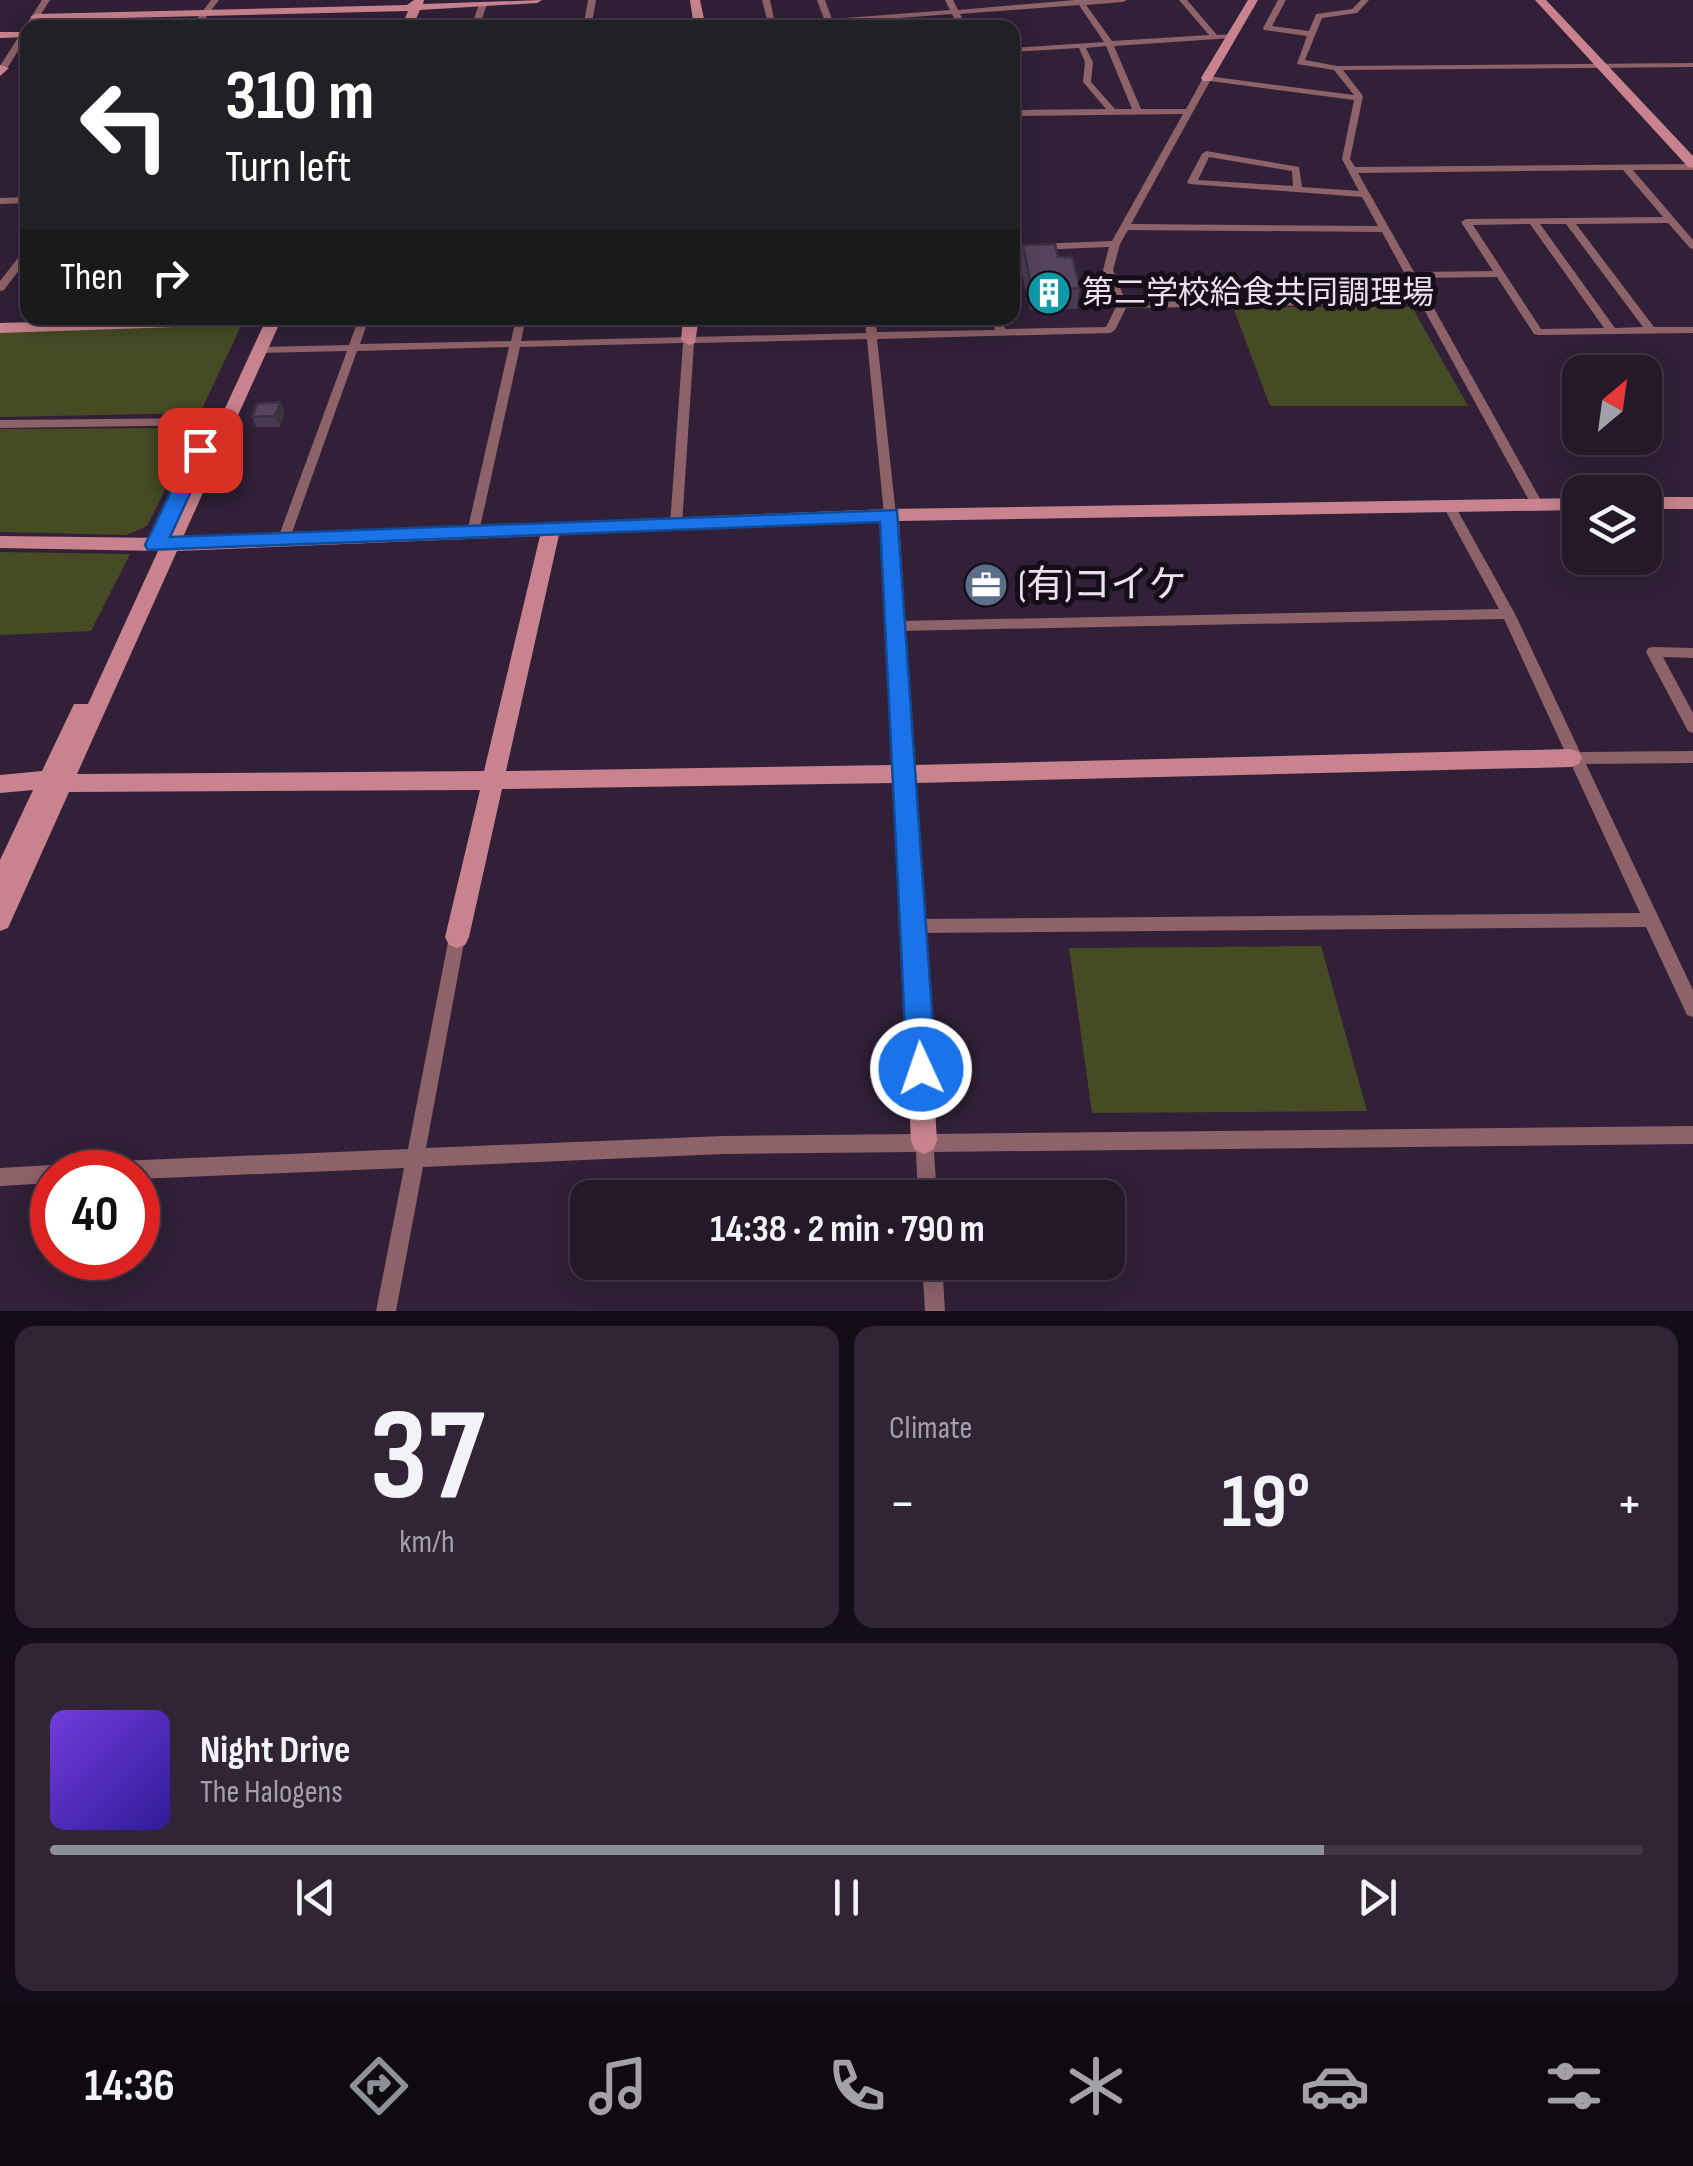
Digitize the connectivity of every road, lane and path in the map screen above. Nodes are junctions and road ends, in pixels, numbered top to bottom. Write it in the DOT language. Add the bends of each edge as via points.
graph roads {
  1 [pos="215,0"];
  2 [pos="537,0"];
  3 [pos="949,0"];
  4 [pos="1123,0"];
  5 [pos="1183,0"];
  6 [pos="1254,0"];
  7 [pos="1282,0"];
  8 [pos="1324,0"];
  9 [pos="1365,0"];
  10 [pos="1540,0"];
  11 [pos="512,1"];
  12 [pos="481,2"];
  13 [pos="1080,2"];
  14 [pos="413,4"];
  15 [pos="954,11"];
  16 [pos="205,13"];
  17 [pos="1322,15"];
  18 [pos="116,20"];
  19 [pos="200,20"];
  20 [pos="868,20"];
  21 [pos="959,20"];
  22 [pos="1310,34"];
  23 [pos="1214,35"];
  24 [pos="1232,36"];
  25 [pos="20,40"];
  26 [pos="1110,44"];
  27 [pos="1081,46"];
  28 [pos="1020,50"];
  29 [pos="1693,65"];
  30 [pos="1602,66"];
  31 [pos="1337,68"];
  32 [pos="1,70"];
  33 [pos="1207,78"];
  34 [pos="1358,98"];
  35 [pos="1136,110"];
  36 [pos="1112,111"];
  37 [pos="1185,111"];
  38 [pos="1020,113"];
  39 [pos="1693,166"];
  40 [pos="1352,170"];
  41 [pos="1628,170"];
  42 [pos="1298,190"];
  43 [pos="1365,194"];
  44 [pos="1670,220"];
  45 [pos="1533,221"];
  46 [pos="1568,221"];
  47 [pos="1124,226"];
  48 [pos="1385,229"];
  49 [pos="1114,244"];
  50 [pos="1693,246"];
  51 [pos="1020,248"];
  52 [pos="20,266"];
  53 [pos="1499,274"];
  54 [pos="1411,275"];
  55 [pos="0,288"];
  56 [pos="1426,301"];
  57 [pos="1122,305"];
  58 [pos="81,325"];
  59 [pos="265,325"];
  60 [pos="267,325"];
  61 [pos="362,325"];
  62 [pos="519,325"];
  63 [pos="690,325"];
  64 [pos="871,325"];
  65 [pos="999,325"];
  66 [pos="0,328"];
  67 [pos="1693,330"];
  68 [pos="1612,331"];
  69 [pos="1651,331"];
  70 [pos="1001,333"];
  71 [pos="872,335"];
  72 [pos="689,340"];
  73 [pos="515,343"];
  74 [pos="354,347"];
  75 [pos="260,350"];
  76 [pos="214,422"];
  77 [pos="0,424"];
  78 [pos="1662,503"];
  79 [pos="1693,503"];
  80 [pos="1448,504"];
  81 [pos="1537,504"];
  82 [pos="1562,504"];
  83 [pos="890,515"];
  84 [pos="676,525"];
  85 [pos="551,529"];
  86 [pos="473,532"];
  87 [pos="283,540"];
  88 [pos="0,542"];
  89 [pos="163,545"];
  90 [pos="1508,614"];
  91 [pos="898,626"];
  92 [pos="1693,652"];
  93 [pos="1693,727"];
  94 [pos="1693,757"];
  95 [pos="1572,758"];
  96 [pos="906,774"];
  97 [pos="491,778"];
  98 [pos="56,781"];
  99 [pos="0,784"];
  100 [pos="0,885"];
  101 [pos="0,920"];
  102 [pos="1648,920"];
  103 [pos="914,926"];
  104 [pos="457,937"];
  105 [pos="1693,1009"];
  106 [pos="1693,1135"];
  107 [pos="924,1141"];
  108 [pos="417,1155"];
  109 [pos="160,1168"];
  110 [pos="30,1175"];
  111 [pos="0,1177"];
  112 [pos="927,1180"];
  113 [pos="933,1280"];
  114 [pos="386,1311"];
  115 [pos="935,1311"];
  1 -- 16 [label="street"];
  2 -- 11 [label="street"];
  3 -- 15 [label="street"];
  4 -- 13 [label="street"];
  5 -- 23 [label="street"];
  6 -- 24 [label="street"];
  7 -- 22 [label="street" via="1266,28"];
  8 -- 17 [label="street"];
  9 -- 17 [label="street" via="1354,12"];
  10 -- 30 [label="street"];
  11 -- 12 [label="street"];
  12 -- 14 [label="street"];
  13 -- 15 [label="street"];
  13 -- 26 [label="street"];
  14 -- 16 [label="street"];
  15 -- 20 [label="street"];
  15 -- 21 [label="street"];
  16 -- 18 [label="street"];
  16 -- 19 [label="street"];
  17 -- 22 [label="street"];
  22 -- 31 [label="street" via="1300,62"];
  23 -- 24 [label="street"];
  23 -- 26 [label="street"];
  24 -- 33 [label="street"];
  25 -- 32 [label="street"];
  26 -- 27 [label="street"];
  26 -- 35 [label="street"];
  27 -- 28 [label="street"];
  27 -- 36 [label="street" via="1089,62 1087,82"];
  29 -- 30 [label="street"];
  30 -- 31 [label="street"];
  30 -- 39 [label="street"];
  31 -- 34 [label="street"];
  33 -- 34 [label="street"];
  33 -- 37 [label="street"];
  34 -- 40 [label="street" via="1346,159"];
  35 -- 36 [label="street"];
  35 -- 37 [label="street"];
  36 -- 38 [label="street"];
  37 -- 47 [label="street"];
  39 -- 41 [label="street"];
  40 -- 41 [label="street"];
  40 -- 43 [label="street"];
  41 -- 44 [label="street"];
  42 -- 42 [label="street" via="1262,187 1192,182 1206,154 1296,170"];
  42 -- 43 [label="street"];
  43 -- 48 [label="street"];
  44 -- 46 [label="street"];
  44 -- 50 [label="street"];
  45 -- 46 [label="street"];
  45 -- 53 [label="street" via="1466,222"];
  45 -- 68 [label="street"];
  46 -- 69 [label="street"];
  47 -- 48 [label="street"];
  47 -- 49 [label="street"];
  48 -- 54 [label="street"];
  49 -- 51 [label="street"];
  49 -- 57 [label="street" via="1108,270"];
  52 -- 55 [label="street"];
  53 -- 54 [label="street"];
  53 -- 68 [label="street" via="1538,332"];
  54 -- 56 [label="street"];
  56 -- 57 [label="street"];
  56 -- 81 [label="street"];
  57 -- 70 [label="street" via="1110,330"];
  58 -- 66 [label="street"];
  59 -- 76 [label="street"];
  60 -- 75 [label="street"];
  61 -- 74 [label="street"];
  62 -- 73 [label="street"];
  63 -- 72 [label="street"];
  64 -- 71 [label="street"];
  65 -- 70 [label="street"];
  67 -- 69 [label="street"];
  68 -- 69 [label="street"];
  70 -- 71 [label="street"];
  71 -- 72 [label="street"];
  71 -- 83 [label="street"];
  72 -- 73 [label="street"];
  72 -- 84 [label="street"];
  73 -- 74 [label="street"];
  73 -- 86 [label="street"];
  74 -- 75 [label="street"];
  74 -- 87 [label="street"];
  75 -- 89 [label="street"];
  76 -- 77 [label="street"];
  76 -- 89 [label="street"];
  78 -- 79 [label="street"];
  80 -- 81 [label="street"];
  80 -- 83 [label="street"];
  80 -- 90 [label="street"];
  81 -- 82 [label="street"];
  83 -- 84 [label="street"];
  83 -- 91 [label="street"];
  84 -- 85 [label="street"];
  85 -- 86 [label="street"];
  85 -- 97 [label="street"];
  86 -- 87 [label="street"];
  87 -- 89 [label="street"];
  88 -- 89 [label="street"];
  89 -- 98 [label="street"];
  90 -- 91 [label="street"];
  90 -- 95 [label="street"];
  91 -- 96 [label="street"];
  92 -- 93 [label="street" via="1652,652"];
  94 -- 95 [label="street"];
  95 -- 96 [label="street"];
  95 -- 102 [label="street"];
  96 -- 97 [label="street"];
  96 -- 103 [label="street"];
  97 -- 98 [label="street"];
  97 -- 104 [label="street"];
  98 -- 99 [label="street"];
  98 -- 100 [label="street"];
  98 -- 101 [label="street"];
  102 -- 103 [label="street"];
  102 -- 105 [label="street"];
  103 -- 107 [label="street"];
  104 -- 108 [label="street"];
  106 -- 107 [label="street"];
  107 -- 108 [label="street"];
  107 -- 112 [label="street"];
  108 -- 109 [label="street"];
  108 -- 114 [label="street"];
  110 -- 111 [label="street"];
  113 -- 115 [label="street"];
}
